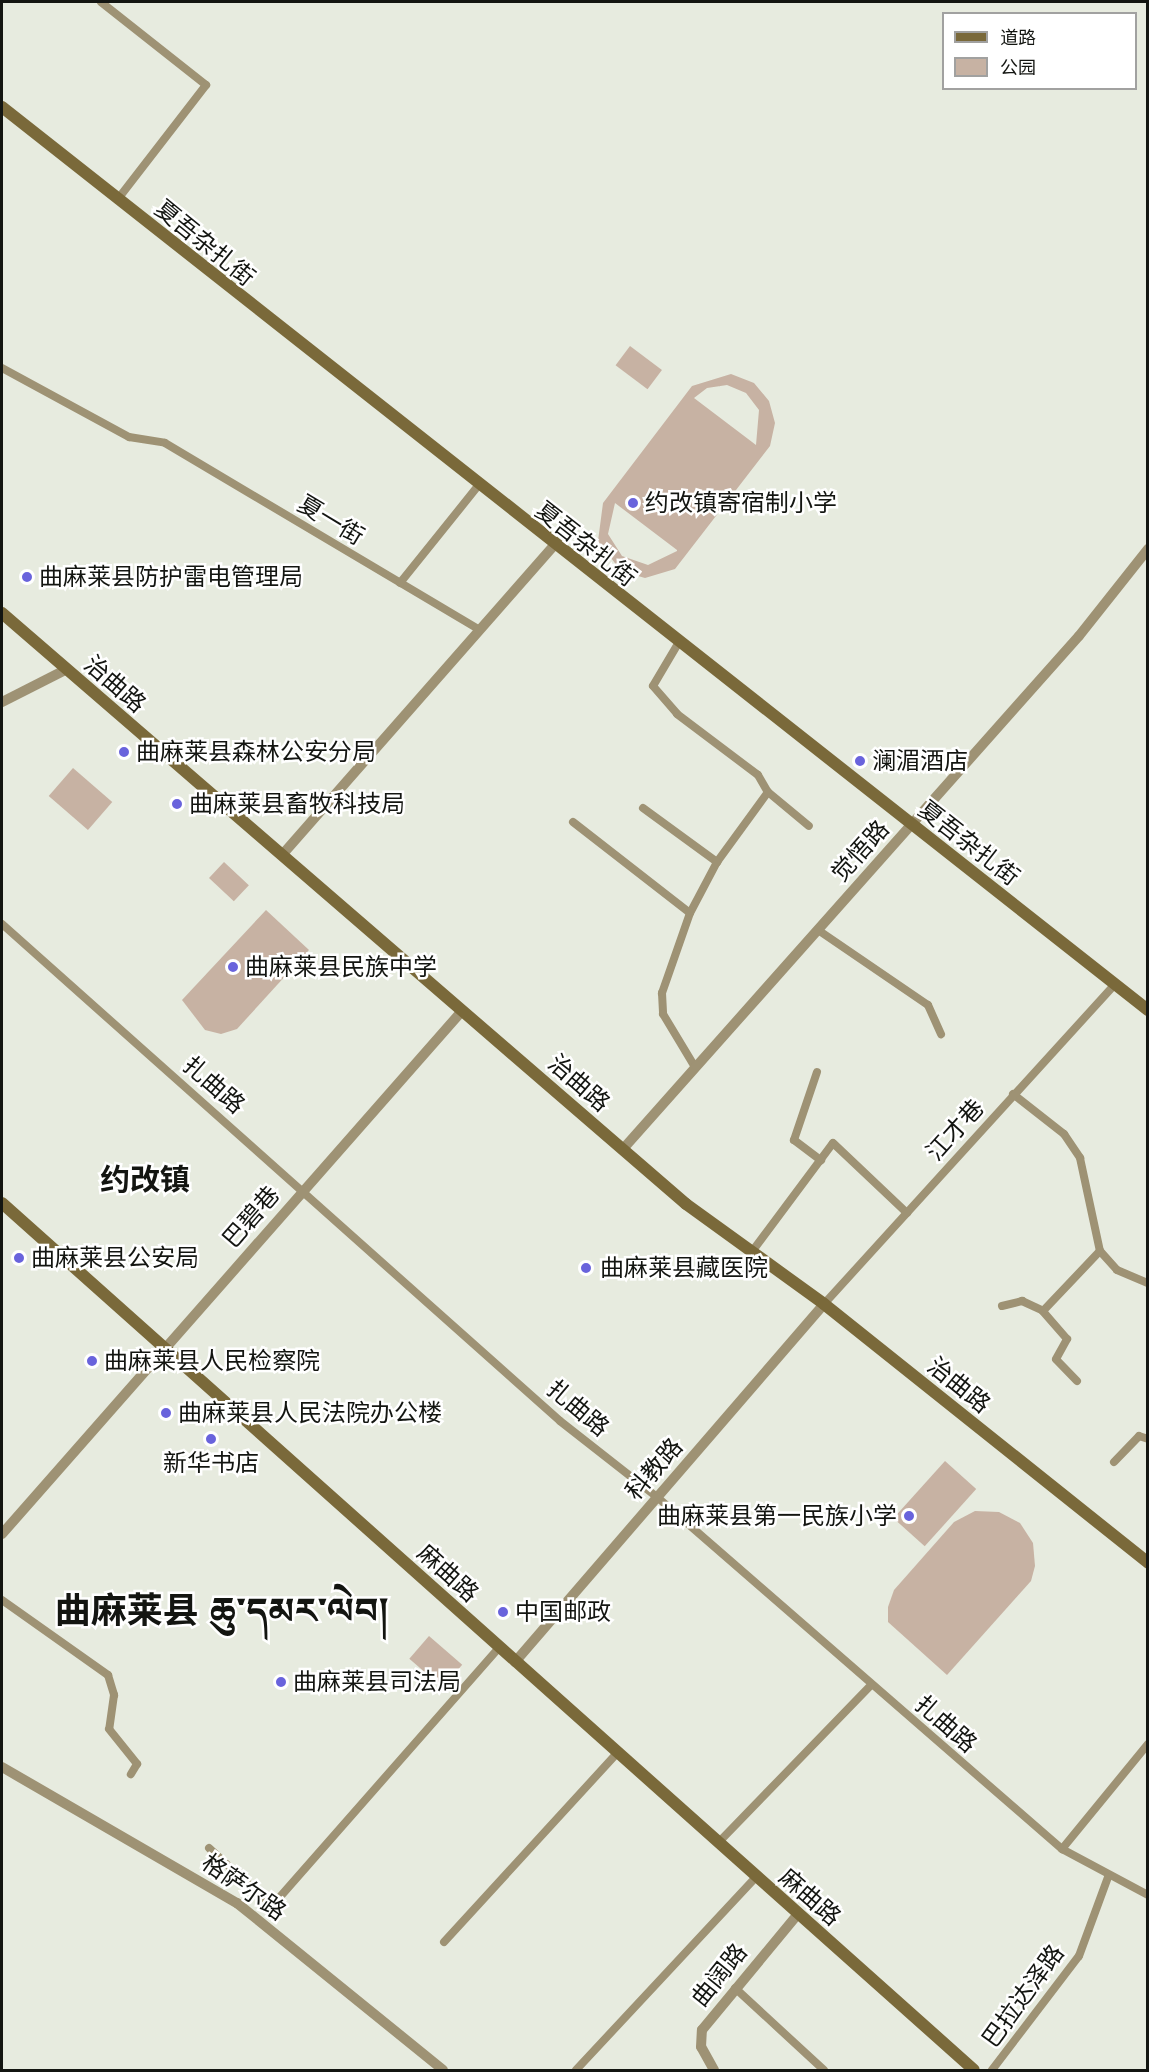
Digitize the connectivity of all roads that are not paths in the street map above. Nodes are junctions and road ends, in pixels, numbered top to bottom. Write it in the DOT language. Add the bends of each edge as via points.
graph roads {
  1 [pos="101,2"];
  2 [pos="2,107"];
  3 [pos="117,200"];
  4 [pos="2,368"];
  5 [pos="478,486"];
  6 [pos="553,546"];
  7 [pos="1148,549"];
  8 [pos="400,583"];
  9 [pos="2,613"];
  10 [pos="478,629"];
  11 [pos="679,642"];
  12 [pos="67,669"];
  13 [pos="2,702"];
  14 [pos="768,792"];
  15 [pos="643,808"];
  16 [pos="573,822"];
  17 [pos="912,825"];
  18 [pos="809,826"];
  19 [pos="282,855"];
  20 [pos="717,862"];
  21 [pos="690,913"];
  22 [pos="2,924"];
  23 [pos="818,930"];
  24 [pos="1115,984"];
  25 [pos="1148,1010"];
  26 [pos="462,1011"];
  27 [pos="941,1034"];
  28 [pos="695,1066"];
  29 [pos="817,1072"];
  30 [pos="1013,1094"];
  31 [pos="623,1149"];
  32 [pos="821,1160"];
  33 [pos="303,1189"];
  34 [pos="2,1203"];
  35 [pos="907,1213"];
  36 [pos="1100,1251"];
  37 [pos="752,1253"];
  38 [pos="1148,1283"];
  39 [pos="824,1304"];
  40 [pos="1002,1306"];
  41 [pos="1043,1311"];
  42 [pos="165,1348"];
  43 [pos="1077,1382"];
  44 [pos="1148,1439"];
  45 [pos="1114,1462"];
  46 [pos="657,1497"];
  47 [pos="2,1534"];
  48 [pos="1148,1563"];
  49 [pos="2,1600"];
  50 [pos="499,1648"];
  51 [pos="515,1662"];
  52 [pos="871,1685"];
  53 [pos="1148,1744"];
  54 [pos="617,1753"];
  55 [pos="2,1767"];
  56 [pos="131,1774"];
  57 [pos="718,1843"];
  58 [pos="209,1848"];
  59 [pos="1062,1849"];
  60 [pos="756,1877"];
  61 [pos="1108,1877"];
  62 [pos="1148,1895"];
  63 [pos="798,1914"];
  64 [pos="444,1942"];
  65 [pos="735,1988"];
  66 [pos="966,2068"];
  67 [pos="443,2070"];
  68 [pos="576,2070"];
  69 [pos="714,2070"];
  70 [pos="824,2070"];
  71 [pos="992,2070"];
  1 -- 3 [label="street" via="206,85"];
  2 -- 3 [label="main road, 夏吾杂扎街"];
  3 -- 5 [label="main road, 夏吾杂扎街"];
  4 -- 8 [label="street, 夏一街" via="129,437 165,443"];
  5 -- 6 [label="main road, 夏吾杂扎街"];
  5 -- 8 [label="street"];
  6 -- 10 [label="street"];
  6 -- 11 [label="main road, 夏吾杂扎街"];
  7 -- 17 [label="street, 觉悟路" via="1079,636"];
  8 -- 10 [label="street, 夏一街"];
  9 -- 12 [label="main road, 治曲路"];
  10 -- 19 [label="street"];
  11 -- 14 [label="street" via="653,686 677,714 758,775"];
  11 -- 17 [label="main road, 夏吾杂扎街"];
  12 -- 13 [label="street"];
  12 -- 19 [label="main road, 治曲路"];
  14 -- 18 [label="street"];
  14 -- 20 [label="street"];
  15 -- 20 [label="street"];
  16 -- 21 [label="street"];
  17 -- 23 [label="street, 觉悟路"];
  17 -- 24 [label="main road, 夏吾杂扎街"];
  19 -- 26 [label="main road, 治曲路"];
  20 -- 21 [label="street"];
  21 -- 28 [label="street" via="662,993 663,1014"];
  22 -- 33 [label="street, 扎曲路"];
  23 -- 27 [label="street" via="928,1005"];
  23 -- 28 [label="street, 觉悟路"];
  24 -- 25 [label="main road, 夏吾杂扎街"];
  24 -- 30 [label="street, 江才巷"];
  26 -- 31 [label="main road, 治曲路"];
  26 -- 33 [label="street, 巴碧巷"];
  28 -- 31 [label="street, 觉悟路"];
  29 -- 32 [label="street" via="794,1140"];
  30 -- 35 [label="street, 江才巷"];
  30 -- 36 [label="street" via="1064,1134 1080,1158"];
  31 -- 37 [label="main road, 治曲路"];
  32 -- 35 [label="street" via="833,1143"];
  32 -- 37 [label="street"];
  33 -- 42 [label="street, 巴碧巷"];
  33 -- 46 [label="street, 扎曲路" via="560,1421"];
  34 -- 42 [label="main road, 麻曲路"];
  35 -- 39 [label="street, 江才巷"];
  36 -- 38 [label="street" via="1118,1270"];
  36 -- 41 [label="street"];
  37 -- 39 [label="main road, 治曲路"];
  39 -- 46 [label="street, 科教路"];
  39 -- 48 [label="main road, 治曲路"];
  40 -- 41 [label="street" via="1022,1301"];
  41 -- 43 [label="street" via="1067,1339 1056,1359"];
  42 -- 47 [label="street, 巴碧巷"];
  42 -- 50 [label="main road, 麻曲路"];
  44 -- 45 [label="street" via="1139,1436"];
  46 -- 51 [label="street, 科教路"];
  46 -- 52 [label="street, 扎曲路"];
  49 -- 56 [label="street" via="108,1675 114,1695 109,1729 137,1764"];
  50 -- 51 [label="main road, 麻曲路"];
  50 -- 58 [label="street" via="272,1906"];
  51 -- 54 [label="main road, 麻曲路"];
  52 -- 57 [label="street"];
  52 -- 59 [label="street, 扎曲路"];
  53 -- 59 [label="street"];
  54 -- 57 [label="main road, 麻曲路"];
  54 -- 64 [label="street"];
  55 -- 67 [label="street, 格萨尔路" via="237,1903"];
  57 -- 60 [label="main road, 麻曲路"];
  59 -- 61 [label="street, 扎曲路"];
  60 -- 63 [label="main road, 麻曲路"];
  60 -- 68 [label="street"];
  61 -- 62 [label="street, 扎曲路"];
  61 -- 71 [label="street, 巴拉达泽路" via="1079,1956"];
  63 -- 65 [label="street, 曲阔路"];
  63 -- 66 [label="main road, 麻曲路"];
  65 -- 69 [label="street, 曲阔路" via="702,2030 701,2047"];
  65 -- 70 [label="street"];
}
